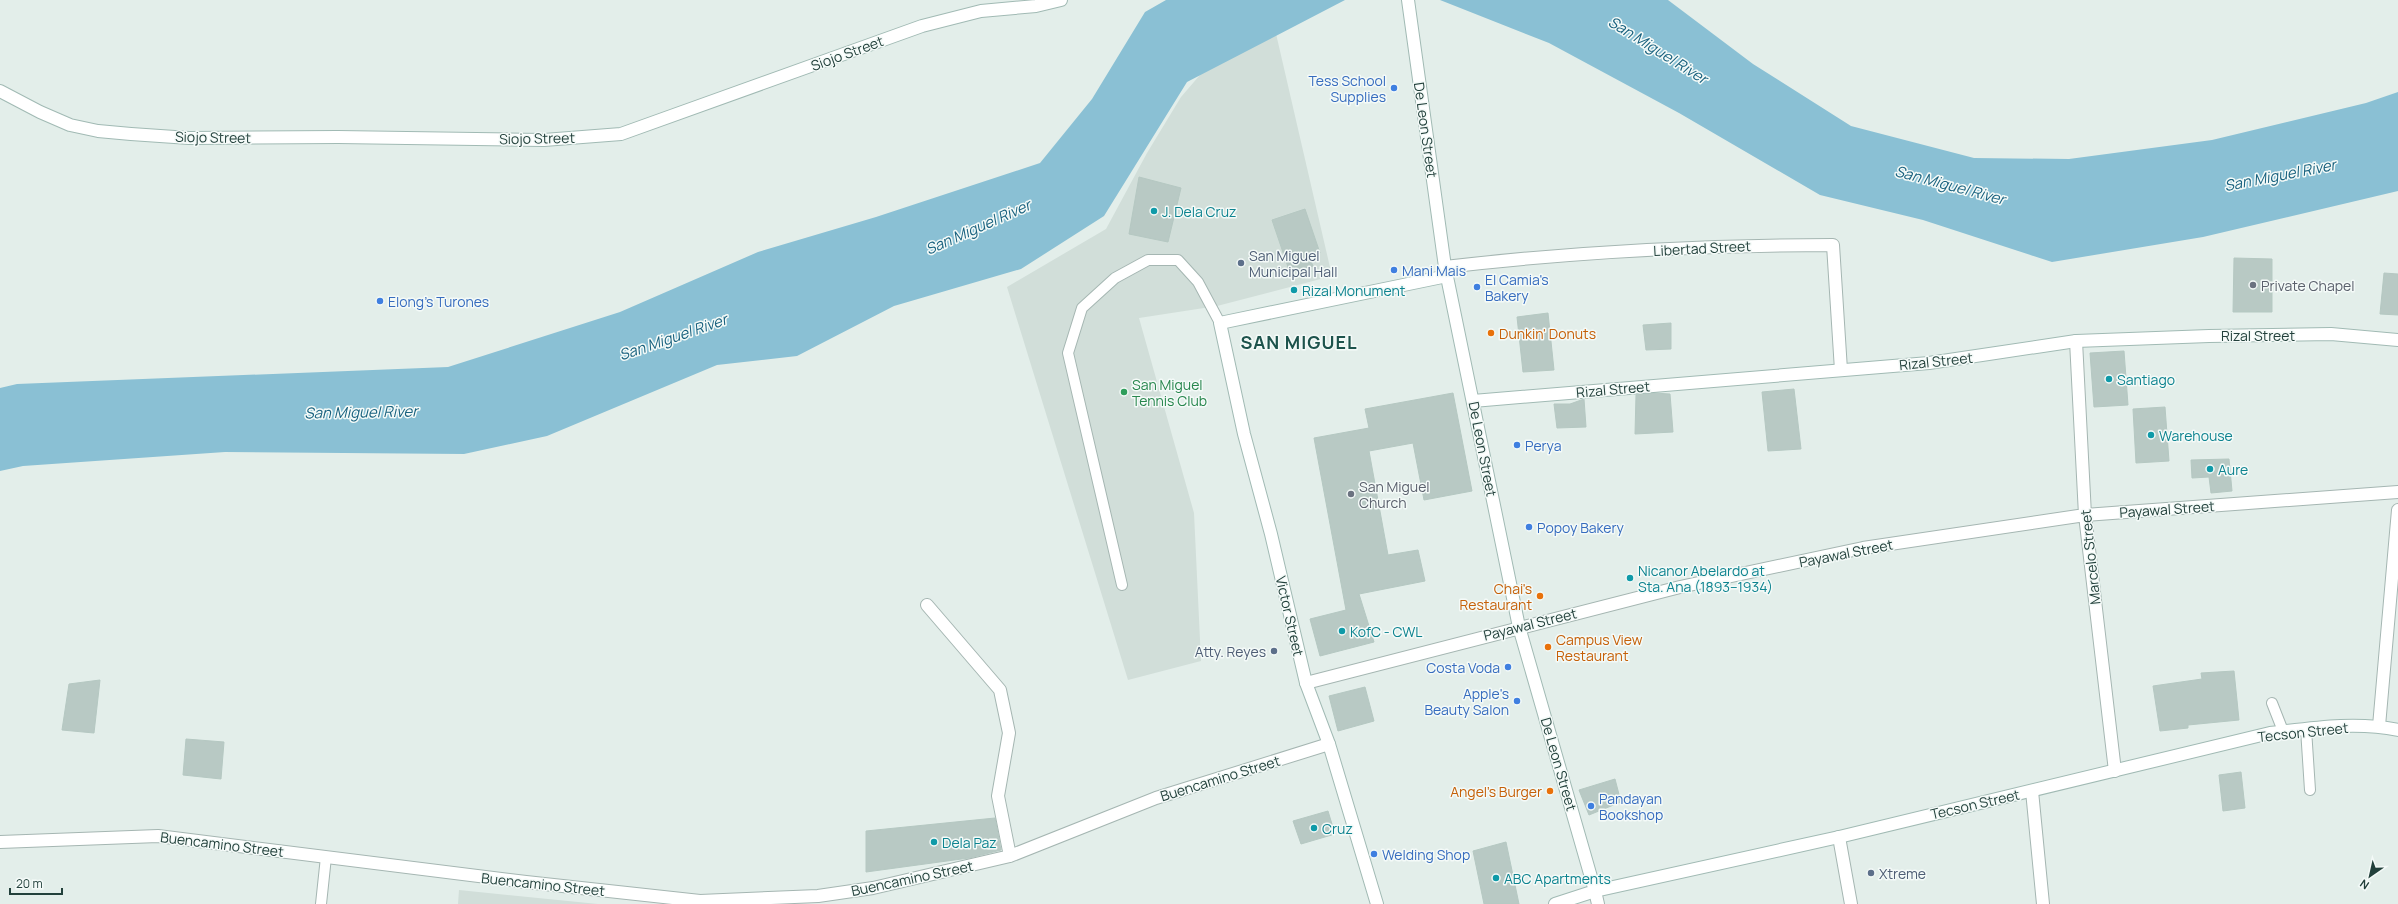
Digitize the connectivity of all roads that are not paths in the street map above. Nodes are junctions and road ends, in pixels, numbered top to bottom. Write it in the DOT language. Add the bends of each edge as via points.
graph roads {
  1 [pos="1061,0"];
  2 [pos="1408,0"];
  3 [pos="0,91"];
  4 [pos="1446,271"];
  5 [pos="1220,323"];
  6 [pos="2398,340"];
  7 [pos="2076,341"];
  8 [pos="1841,370"];
  9 [pos="1473,401"];
  10 [pos="2398,492"];
  11 [pos="2398,510"];
  12 [pos="2085,514"];
  13 [pos="1122,584"];
  14 [pos="927,605"];
  15 [pos="1519,627"];
  16 [pos="1306,682"];
  17 [pos="2272,702"];
  18 [pos="2379,726"];
  19 [pos="2306,729"];
  20 [pos="2398,730"];
  21 [pos="2283,731"];
  22 [pos="1329,744"];
  23 [pos="2115,772"];
  24 [pos="2310,790"];
  25 [pos="2032,791"];
  26 [pos="1839,837"];
  27 [pos="0,842"];
  28 [pos="1010,856"];
  29 [pos="326,857"];
  30 [pos="1595,890"];
  31 [pos="700,902"];
  32 [pos="321,904"];
  33 [pos="1377,904"];
  34 [pos="1555,904"];
  35 [pos="1598,904"];
  36 [pos="1851,904"];
  37 [pos="2044,904"];
  1 -- 3 [label="street, Siojo Street" via="1036,6 981,11 922,26 621,134 544,140 189,138 131,134 70,125"];
  2 -- 4 [label="street, De Leon Street"];
  4 -- 5 [label="street, Libertad Street"];
  4 -- 8 [label="street, Libertad Street" via="1537,256 1753,245 1833,244"];
  4 -- 9 [label="street, De Leon Street"];
  5 -- 13 [label="lane" via="1198,282 1178,260 1148,260 1115,278 1082,308 1068,353"];
  5 -- 16 [label="street, Victor Street" via="1244,434"];
  6 -- 7 [label="street, Rizal Street" via="2331,334"];
  7 -- 8 [label="street, Rizal Street" via="1937,362"];
  7 -- 12 [label="street, Marcelo Street"];
  8 -- 9 [label="street, Rizal Street"];
  9 -- 15 [label="street, De Leon Street"];
  10 -- 12 [label="street, Payawal Street"];
  11 -- 18 [label="street"];
  12 -- 15 [label="street, Payawal Street" via="1863,548 1680,587"];
  12 -- 23 [label="street, Marcelo Street"];
  14 -- 28 [label="street" via="1000,690 1009,732 998,796"];
  15 -- 16 [label="street, Payawal Street"];
  15 -- 30 [label="street, De Leon Street"];
  16 -- 22 [label="street, Victor Street"];
  17 -- 21 [label="lane"];
  18 -- 19 [label="street, Tecson Street" via="2341,725"];
  18 -- 20 [label="street, Tecson Street"];
  19 -- 21 [label="street, Tecson Street"];
  19 -- 24 [label="lane"];
  21 -- 23 [label="street, Tecson Street"];
  22 -- 28 [label="street, Buencamino Street" via="1156,798"];
  22 -- 33 [label="street, Victor Street"];
  23 -- 25 [label="street, Tecson Street"];
  25 -- 26 [label="street, Tecson Street"];
  25 -- 37 [label="street"];
  26 -- 30 [label="street, Tecson Street"];
  26 -- 36 [label="street"];
  27 -- 29 [label="street, Buencamino Street" via="158,836"];
  28 -- 31 [label="street, Buencamino Street" via="873,888 818,896"];
  29 -- 31 [label="street, Buencamino Street"];
  29 -- 32 [label="lane"];
  30 -- 34 [label="street, Tecson Street"];
  30 -- 35 [label="street, De Leon Street"];
}
